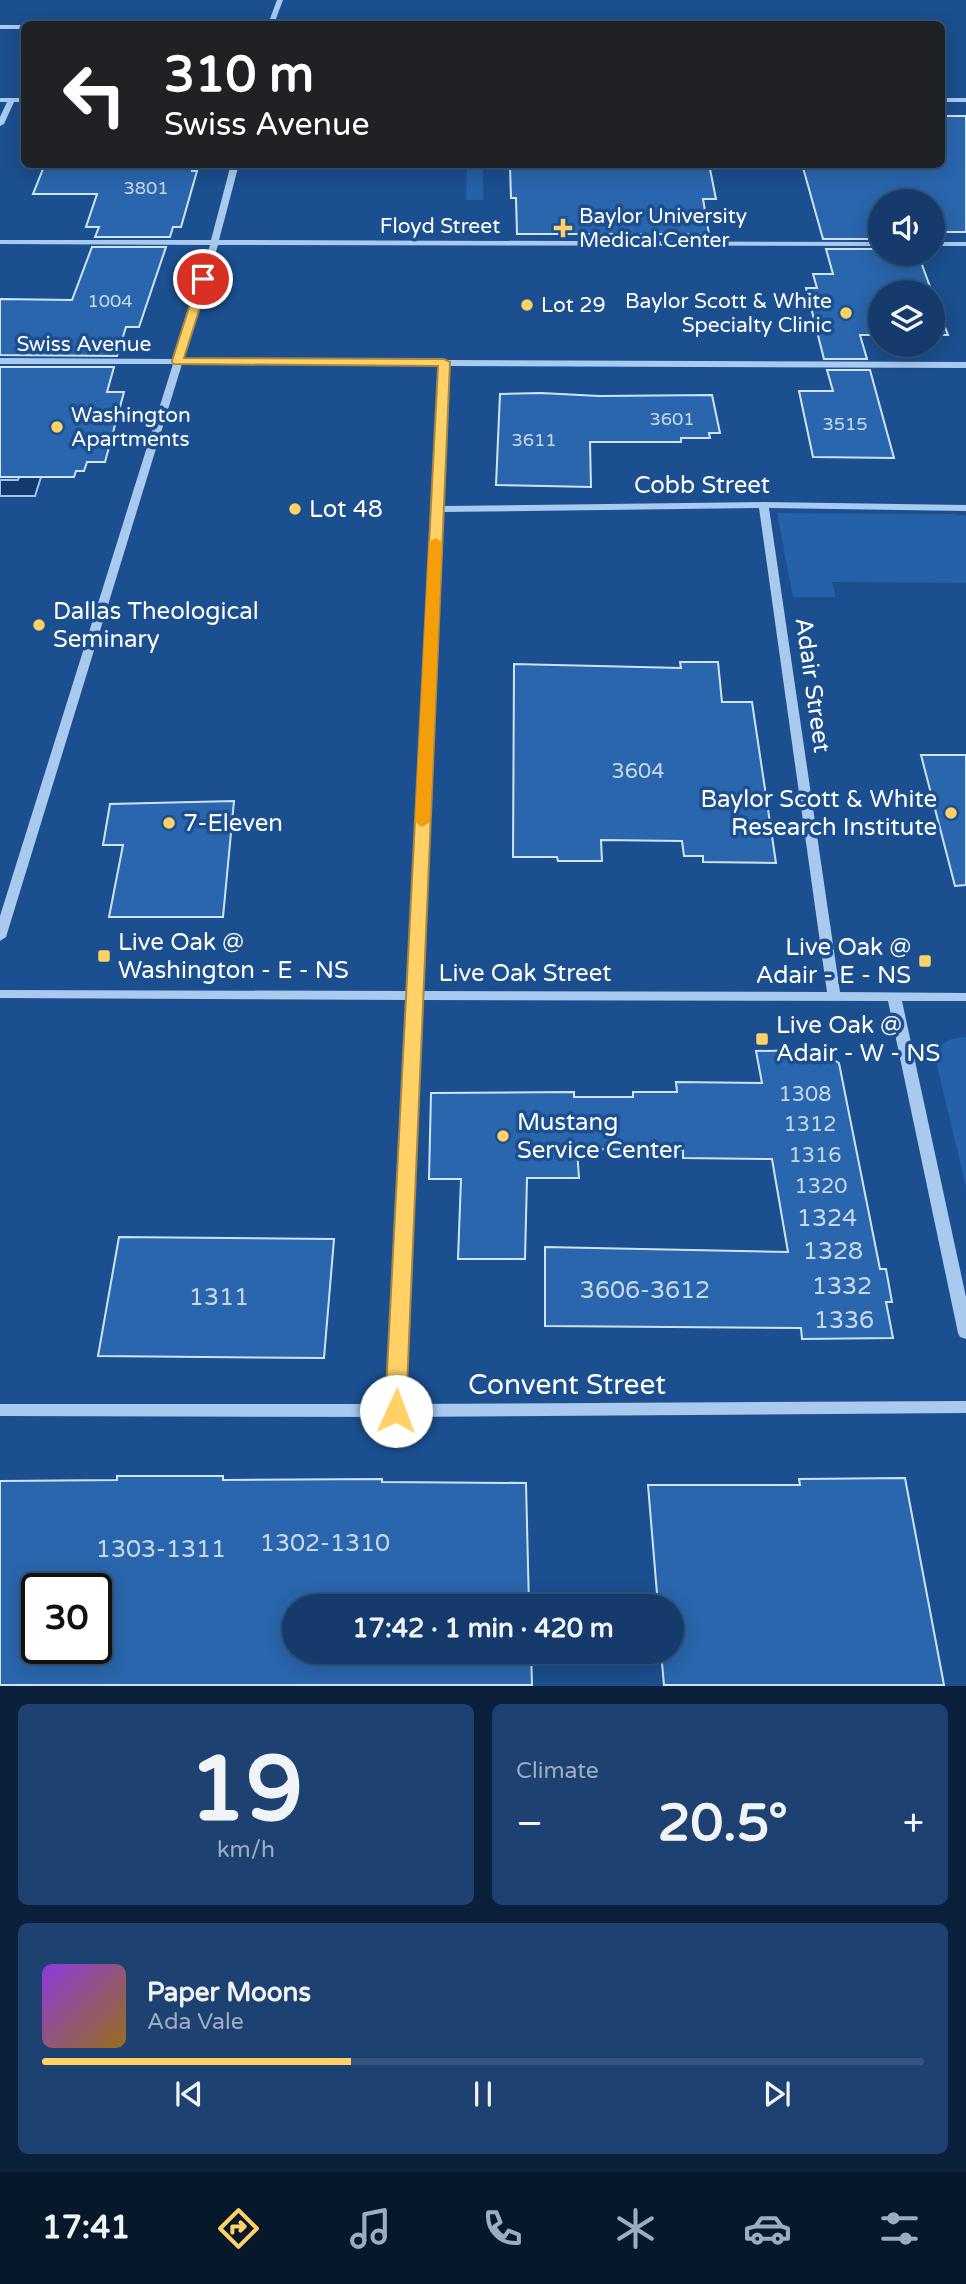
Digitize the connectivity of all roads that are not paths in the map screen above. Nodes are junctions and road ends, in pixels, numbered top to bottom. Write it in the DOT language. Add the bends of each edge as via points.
graph roads {
  1 [pos="280,0"];
  2 [pos="272,21"];
  3 [pos="0,27"];
  4 [pos="21,27"];
  5 [pos="0,100"];
  6 [pos="12,100"];
  7 [pos="21,100"];
  8 [pos="945,100"];
  9 [pos="966,100"];
  10 [pos="0,124"];
  11 [pos="233,168"];
  12 [pos="0,242"];
  13 [pos="214,243"];
  14 [pos="868,244"];
  15 [pos="945,244"];
  16 [pos="966,244"];
  17 [pos="0,361"];
  18 [pos="177,361"];
  19 [pos="444,362"];
  20 [pos="966,365"];
  21 [pos="764,505"];
  22 [pos="966,508"];
  23 [pos="438,509"];
  24 [pos="0,937"];
  25 [pos="0,994"];
  26 [pos="415,995"];
  27 [pos="834,997"];
  28 [pos="894,997"];
  29 [pos="966,997"];
  30 [pos="966,1333"];
  31 [pos="966,1407"];
  32 [pos="0,1410"];
  33 [pos="396,1411"];
  1 -- 2 [label="street"];
  3 -- 4 [label="street"];
  5 -- 6 [label="street"];
  6 -- 7 [label="street"];
  6 -- 10 [label="street"];
  8 -- 9 [label="street"];
  11 -- 13 [label="street"];
  12 -- 13 [label="street, Floyd Street"];
  13 -- 14 [label="street, Floyd Street"];
  13 -- 18 [label="street"];
  15 -- 16 [label="street"];
  17 -- 18 [label="street, Swiss Avenue"];
  18 -- 19 [label="street, Swiss Avenue"];
  18 -- 24 [label="street"];
  19 -- 20 [label="street, Swiss Avenue"];
  19 -- 23 [label="street"];
  21 -- 22 [label="street, Cobb Street"];
  21 -- 23 [label="street, Cobb Street"];
  21 -- 27 [label="street, Adair Street"];
  23 -- 26 [label="street"];
  25 -- 26 [label="street, Live Oak Street"];
  26 -- 27 [label="street, Live Oak Street"];
  26 -- 33 [label="street"];
  27 -- 28 [label="street, Live Oak Street"];
  28 -- 29 [label="street, Live Oak Street"];
  28 -- 30 [label="street"];
  31 -- 33 [label="street, Convent Street"];
  32 -- 33 [label="street, Convent Street"];
}
